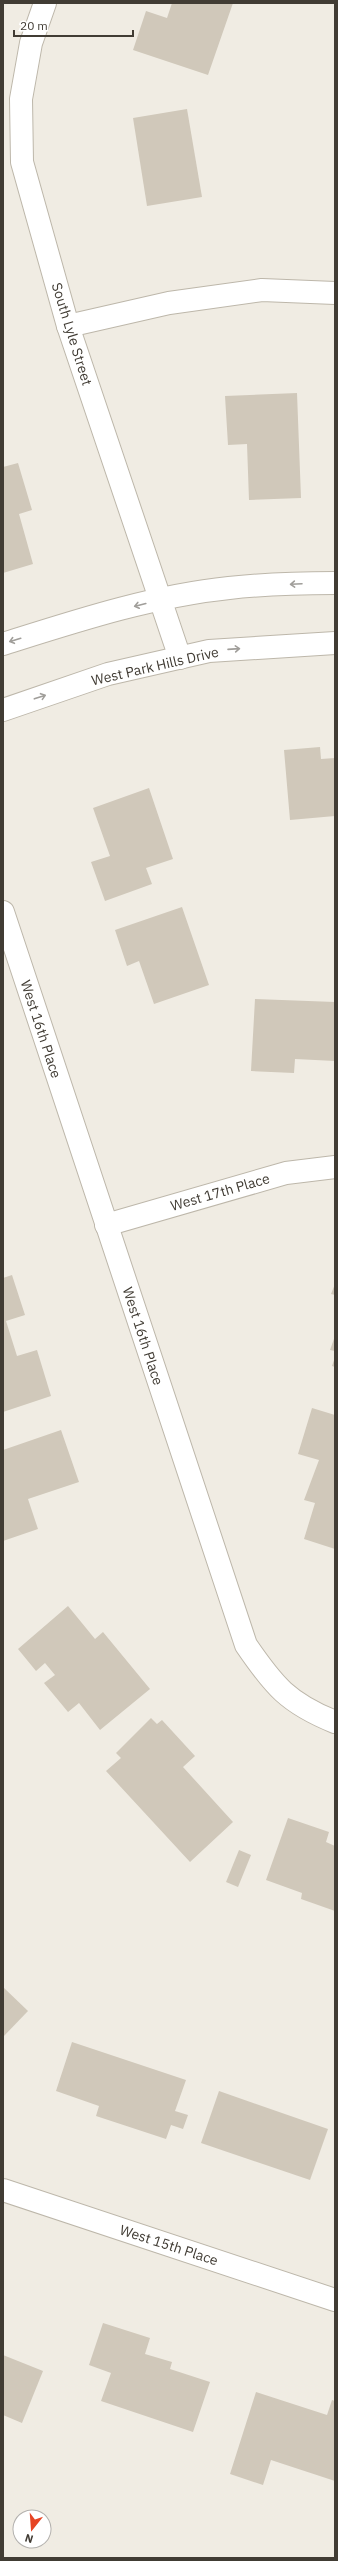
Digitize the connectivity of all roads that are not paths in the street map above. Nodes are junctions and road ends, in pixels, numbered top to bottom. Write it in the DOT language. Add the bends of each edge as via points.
graph roads {
  1 [pos="45,3"];
  2 [pos="335,293"];
  3 [pos="68,326"];
  4 [pos="335,583"];
  5 [pos="160,600"];
  6 [pos="335,643"];
  7 [pos="3,644"];
  8 [pos="180,658"];
  9 [pos="3,710"];
  10 [pos="3,912"];
  11 [pos="335,1167"];
  12 [pos="106,1225"];
  13 [pos="335,1722"];
  14 [pos="3,2190"];
  15 [pos="335,2300"];
  1 -- 3 [label="street, South Lyle Street" via="31,43 21,99 22,162"];
  2 -- 3 [label="street" via="262,290 169,303"];
  3 -- 5 [label="street, South Lyle Street"];
  4 -- 5 [label="street, one-way" via="229,588"];
  5 -- 7 [label="street, one-way" via="66,624"];
  5 -- 8 [label="street, South Lyle Street"];
  8 -- 6 [label="street, West Park Hills Drive, one-way" via="210,651"];
  9 -- 8 [label="street, West Park Hills Drive, one-way" via="108,674"];
  10 -- 12 [label="street, West 16th Place"];
  11 -- 12 [label="street, West 17th Place" via="286,1173"];
  12 -- 13 [label="street, West 16th Place" via="246,1645 284,1695 308,1711"];
  14 -- 15 [label="street, West 15th Place"];
}
